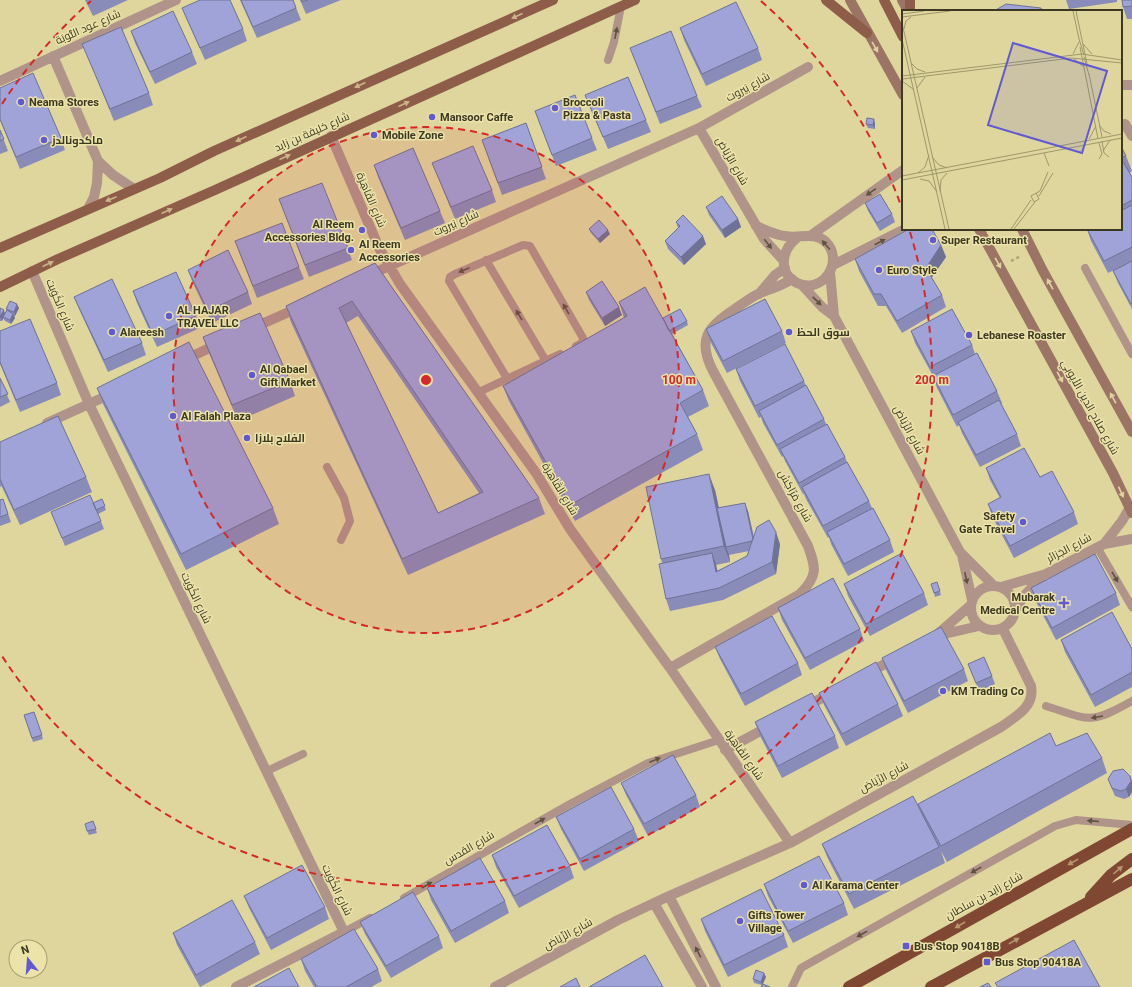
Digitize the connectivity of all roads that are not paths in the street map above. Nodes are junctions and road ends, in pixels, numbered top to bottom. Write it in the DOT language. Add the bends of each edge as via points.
graph roads {
  1 [pos="176,0"];
  2 [pos="553,0"];
  3 [pos="635,0"];
  4 [pos="826,0"];
  5 [pos="850,0"];
  6 [pos="884,0"];
  7 [pos="902,0"];
  8 [pos="910,0"];
  9 [pos="621,6"];
  10 [pos="908,10"];
  11 [pos="909,10"];
  12 [pos="867,33"];
  13 [pos="902,35"];
  14 [pos="53,56"];
  15 [pos="608,60"];
  16 [pos="808,67"];
  17 [pos="0,81"];
  18 [pos="902,94"];
  19 [pos="1124,123"];
  20 [pos="699,128"];
  21 [pos="331,136"];
  22 [pos="1132,136"];
  23 [pos="98,161"];
  24 [pos="902,171"];
  25 [pos="134,190"];
  26 [pos="88,209"];
  27 [pos="756,226"];
  28 [pos="903,230"];
  29 [pos="980,230"];
  30 [pos="1022,230"];
  31 [pos="810,236"];
  32 [pos="797,238"];
  33 [pos="0,248"];
  34 [pos="486,260"];
  35 [pos="784,264"];
  36 [pos="389,266"];
  37 [pos="1085,268"];
  38 [pos="832,269"];
  39 [pos="32,271"];
  40 [pos="360,279"];
  41 [pos="792,279"];
  42 [pos="802,284"];
  43 [pos="0,287"];
  44 [pos="758,294"];
  45 [pos="310,302"];
  46 [pos="834,316"];
  47 [pos="246,331"];
  48 [pos="224,341"];
  49 [pos="1132,354"];
  50 [pos="546,361"];
  51 [pos="174,364"];
  52 [pos="508,380"];
  53 [pos="124,387"];
  54 [pos="479,392"];
  55 [pos="89,404"];
  56 [pos="34,429"];
  57 [pos="1132,432"];
  58 [pos="327,467"];
  59 [pos="1131,511"];
  60 [pos="1132,539"];
  61 [pos="341,540"];
  62 [pos="1101,546"];
  63 [pos="962,555"];
  64 [pos="1046,574"];
  65 [pos="998,586"];
  66 [pos="972,603"];
  67 [pos="1132,607"];
  68 [pos="1016,609"];
  69 [pos="979,626"];
  70 [pos="1002,629"];
  71 [pos="936,636"];
  72 [pos="922,644"];
  73 [pos="908,652"];
  74 [pos="670,668"];
  75 [pos="859,678"];
  76 [pos="845,686"];
  77 [pos="1132,701"];
  78 [pos="1046,706"];
  79 [pos="796,712"];
  80 [pos="782,720"];
  81 [pos="719,740"];
  82 [pos="725,750"];
  83 [pos="303,754"];
  84 [pos="267,771"];
  85 [pos="1132,825"];
  86 [pos="1132,829"];
  87 [pos="790,843"];
  88 [pos="1132,859"];
  89 [pos="1132,879"];
  90 [pos="669,896"];
  91 [pos="399,901"];
  92 [pos="1086,902"];
  93 [pos="654,903"];
  94 [pos="379,913"];
  95 [pos="344,932"];
  96 [pos="236,987"];
  97 [pos="495,987"];
  98 [pos="702,987"];
  99 [pos="716,987"];
  100 [pos="792,987"];
  101 [pos="849,987"];
  102 [pos="931,987"];
  1 -- 14 [label="street, شارع عود التُّوبَة"];
  2 -- 25 [label="main road, شارع خليفة بن زايد, one-way" via="214,151"];
  3 -- 9 [label="main road, شارع خليفة بن زايد"];
  4 -- 12 [label="main road"];
  5 -- 12 [label="street"];
  6 -- 13 [label="main road"];
  7 -- 10 [label="street"];
  8 -- 11 [label="main road"];
  15 -- 9 [label="lane, one-way"];
  21 -- 9 [label="main road, شارع خليفة بن زايد, one-way"];
  12 -- 18 [label="street, one-way"];
  14 -- 17 [label="street, شارع عود التُّوبَة"];
  14 -- 23 [label="street, شارع عود التُّوبَة"];
  16 -- 20 [label="street, شارع بَيروت"];
  19 -- 22 [label="street"];
  20 -- 27 [label="street, شارع الرِّيَاض"];
  20 -- 36 [label="street, شارع بَيروت"];
  21 -- 36 [label="street, شارع القَاهِرَة"];
  39 -- 21 [label="main road, شارع خليفة بن زايد, one-way"];
  23 -- 25 [label="street, شارع عود التُّوبَة"];
  23 -- 26 [label="street, شارع عود التُّوبَة" via="97,183"];
  24 -- 31 [label="street, one-way"];
  25 -- 26 [label="main road, شارع خليفة بن زايد, one-way"];
  26 -- 33 [label="main road, شارع خليفة بن زايد"];
  27 -- 32 [label="street" via="783,236"];
  27 -- 35 [label="street, شارع الرِّيَاض, one-way"];
  38 -- 28 [label="street, one-way"];
  29 -- 59 [label="street, شارع صلاح الدين الأيوبي, one-way" via="1113,473"];
  57 -- 30 [label="street, one-way"];
  31 -- 32 [label="street"];
  38 -- 31 [label="street, one-way" via="832,253 825,242"];
  32 -- 35 [label="street" via="787,247"];
  50 -- 34 [label="lane, one-way"];
  50 -- 34 [label="lane, one-way" via="583,342 532,249 526,244"];
  34 -- 52 [label="lane, one-way" via="454,274 449,281"];
  35 -- 41 [label="street"];
  35 -- 44 [label="street, شارع مَرّاكِش"];
  36 -- 40 [label="street, شارع بَيروت"];
  36 -- 54 [label="street, شارع القَاهِرَة"];
  37 -- 49 [label="lane"];
  38 -- 42 [label="street" via="821,282"];
  38 -- 46 [label="street, شارع الرِّيَاض"];
  39 -- 43 [label="main road, شارع خليفة بن زايد"];
  39 -- 55 [label="street, شارع الكُوَيت"];
  41 -- 42 [label="street"];
  41 -- 44 [label="street, شارع مَرّاكِش" via="782,286"];
  42 -- 46 [label="street, شارع الرِّيَاض, one-way" via="822,307"];
  44 -- 74 [label="street, شارع مَرّاكِش" via="723,317 709,330 704,348 706,358 808,546 815,573 811,583 800,594"];
  45 -- 47 [label="street"];
  46 -- 63 [label="street, شارع الرِّيَاض"];
  48 -- 51 [label="street"];
  50 -- 52 [label="lane"];
  52 -- 54 [label="lane"];
  53 -- 55 [label="street"];
  54 -- 74 [label="street, شارع القَاهِرَة" via="536,473 570,529"];
  55 -- 56 [label="street"];
  55 -- 84 [label="street, شارع الكُوَيت"];
  58 -- 61 [label="lane" via="344,498 350,521"];
  59 -- 62 [label="street, شارع الجَزائر"];
  60 -- 62 [label="street, شارع الجَزائر"];
  62 -- 64 [label="street, شارع الجَزائر"];
  62 -- 67 [label="lane, one-way"];
  63 -- 65 [label="street, شارع الرِّيَاض"];
  63 -- 66 [label="street, شارع الرِّيَاض, one-way"];
  64 -- 65 [label="street, شارع الجَزائر"];
  64 -- 68 [label="street, شارع الجَزائر" via="1034,584"];
  65 -- 66 [label="street" via="981,590"];
  65 -- 68 [label="street" via="1012,596"];
  66 -- 69 [label="street" via="971,613"];
  66 -- 71 [label="street"];
  68 -- 70 [label="street" via="1012,621"];
  69 -- 70 [label="street" via="990,631"];
  69 -- 71 [label="street"];
  70 -- 87 [label="street, شارع الرِّيَاض" via="1033,693 1025,710 1001,727"];
  71 -- 72 [label="street"];
  73 -- 75 [label="street"];
  74 -- 81 [label="street, شارع القَاهِرَة"];
  76 -- 79 [label="street"];
  77 -- 78 [label="lane, one-way" via="1094,719"];
  80 -- 82 [label="street"];
  81 -- 82 [label="street, شارع القَاهِرَة"];
  91 -- 81 [label="lane, شارع القدس, one-way" via="648,763"];
  82 -- 87 [label="street, شارع القَاهِرَة"];
  83 -- 84 [label="lane"];
  84 -- 95 [label="street, شارع الكُوَيت"];
  85 -- 100 [label="lane, one-way" via="1076,820 1056,826 801,968"];
  86 -- 101 [label="highway, شارع زايد بن سلطان, one-way"];
  87 -- 90 [label="street, شارع الرِّيَاض"];
  92 -- 88 [label="highway, one-way" via="1111,875"];
  89 -- 92 [label="highway"];
  90 -- 93 [label="street, شارع الرِّيَاض"];
  99 -- 90 [label="street, one-way"];
  102 -- 92 [label="highway, one-way"];
  93 -- 97 [label="street, شارع الرِّيَاض"];
  93 -- 98 [label="street"];
  94 -- 95 [label="lane"];
  95 -- 96 [label="street"];
}
